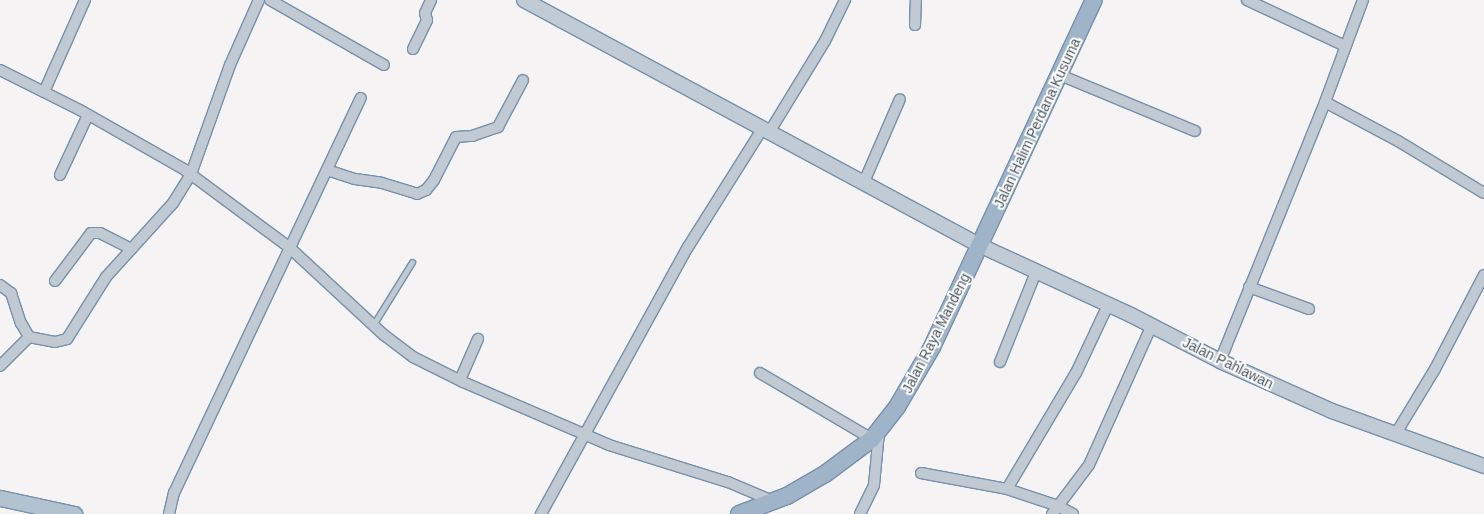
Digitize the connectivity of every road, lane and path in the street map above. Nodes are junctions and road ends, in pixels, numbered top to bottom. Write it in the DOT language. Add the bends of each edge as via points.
graph roads {
  1 [pos="85,0"];
  2 [pos="259,0"];
  3 [pos="270,0"];
  4 [pos="431,0"];
  5 [pos="524,0"];
  6 [pos="846,0"];
  7 [pos="916,0"];
  8 [pos="1094,0"];
  9 [pos="1247,0"];
  10 [pos="1363,0"];
  11 [pos="915,25"];
  12 [pos="1346,46"];
  13 [pos="413,49"];
  14 [pos="384,65"];
  15 [pos="0,70"];
  16 [pos="1060,75"];
  17 [pos="523,80"];
  18 [pos="44,92"];
  19 [pos="361,98"];
  20 [pos="900,98"];
  21 [pos="1325,102"];
  22 [pos="88,114"];
  23 [pos="767,129"];
  24 [pos="1195,131"];
  25 [pos="327,170"];
  26 [pos="191,174"];
  27 [pos="60,175"];
  28 [pos="864,182"];
  29 [pos="1484,193"];
  30 [pos="979,245"];
  31 [pos="290,248"];
  32 [pos="131,249"];
  33 [pos="412,262"];
  34 [pos="1036,272"];
  35 [pos="1484,275"];
  36 [pos="55,281"];
  37 [pos="0,285"];
  38 [pos="1249,287"];
  39 [pos="1108,305"];
  40 [pos="1309,309"];
  41 [pos="1152,325"];
  42 [pos="373,326"];
  43 [pos="28,337"];
  44 [pos="478,339"];
  45 [pos="1220,361"];
  46 [pos="1000,362"];
  47 [pos="0,366"];
  48 [pos="760,373"];
  49 [pos="460,380"];
  50 [pos="584,434"];
  51 [pos="1395,435"];
  52 [pos="876,436"];
  53 [pos="1484,466"];
  54 [pos="921,473"];
  55 [pos="1007,489"];
  56 [pos="0,498"];
  57 [pos="774,502"];
  58 [pos="1055,510"];
  59 [pos="74,514"];
  60 [pos="169,514"];
  61 [pos="541,514"];
  62 [pos="739,514"];
  63 [pos="860,514"];
  64 [pos="1072,514"];
  1 -- 18 [label="street"];
  2 -- 26 [label="street" via="230,65"];
  3 -- 14 [label="street"];
  4 -- 13 [label="street" via="425,13 427,20"];
  5 -- 23 [label="main road, Jalan Pahlawan"];
  6 -- 23 [label="street" via="825,41"];
  7 -- 11 [label="street"];
  8 -- 16 [label="highway, Jalan Halim Perdana Kusuma"];
  9 -- 12 [label="street"];
  10 -- 12 [label="street"];
  12 -- 21 [label="street"];
  15 -- 18 [label="street"];
  16 -- 24 [label="street"];
  16 -- 30 [label="highway, Jalan Halim Perdana Kusuma"];
  17 -- 25 [label="street" via="498,127 472,136 456,137 426,190 417,194"];
  18 -- 22 [label="street"];
  19 -- 25 [label="street"];
  20 -- 28 [label="street"];
  21 -- 29 [label="street"];
  21 -- 38 [label="street"];
  22 -- 26 [label="street"];
  22 -- 27 [label="street"];
  23 -- 28 [label="main road, Jalan Pahlawan"];
  23 -- 50 [label="street" via="688,247"];
  25 -- 31 [label="street"];
  26 -- 31 [label="street"];
  26 -- 32 [label="street" via="173,203"];
  28 -- 30 [label="main road, Jalan Pahlawan"];
  30 -- 34 [label="main road, Jalan Pahlawan"];
  30 -- 52 [label="highway, Jalan Raya Mandeng" via="928,356"];
  31 -- 42 [label="street"];
  31 -- 60 [label="street" via="174,493"];
  32 -- 36 [label="street" via="100,233 91,233"];
  32 -- 43 [label="street" via="106,277 67,339 55,342"];
  33 -- 42 [label="lane"];
  34 -- 39 [label="main road, Jalan Pahlawan"];
  34 -- 46 [label="street"];
  35 -- 51 [label="street" via="1435,369"];
  37 -- 43 [label="street" via="11,294"];
  38 -- 40 [label="street"];
  38 -- 45 [label="street"];
  39 -- 41 [label="main road, Jalan Pahlawan"];
  39 -- 55 [label="street" via="1076,373"];
  41 -- 45 [label="main road, Jalan Pahlawan"];
  41 -- 58 [label="street" via="1089,465"];
  42 -- 49 [label="street" via="413,357"];
  43 -- 47 [label="street"];
  44 -- 49 [label="street"];
  45 -- 51 [label="main road, Jalan Pahlawan"];
  48 -- 52 [label="street"];
  49 -- 50 [label="street"];
  50 -- 57 [label="street" via="652,460 728,482"];
  50 -- 61 [label="street"];
  51 -- 53 [label="main road, Jalan Pahlawan"];
  52 -- 57 [label="highway, Jalan Raya Mandeng" via="825,474"];
  52 -- 63 [label="street" via="874,485"];
  54 -- 55 [label="street"];
  55 -- 58 [label="street"];
  56 -- 59 [label="main road"];
  57 -- 62 [label="highway, Jalan Raya Mandeng"];
  58 -- 64 [label="street"];
}
